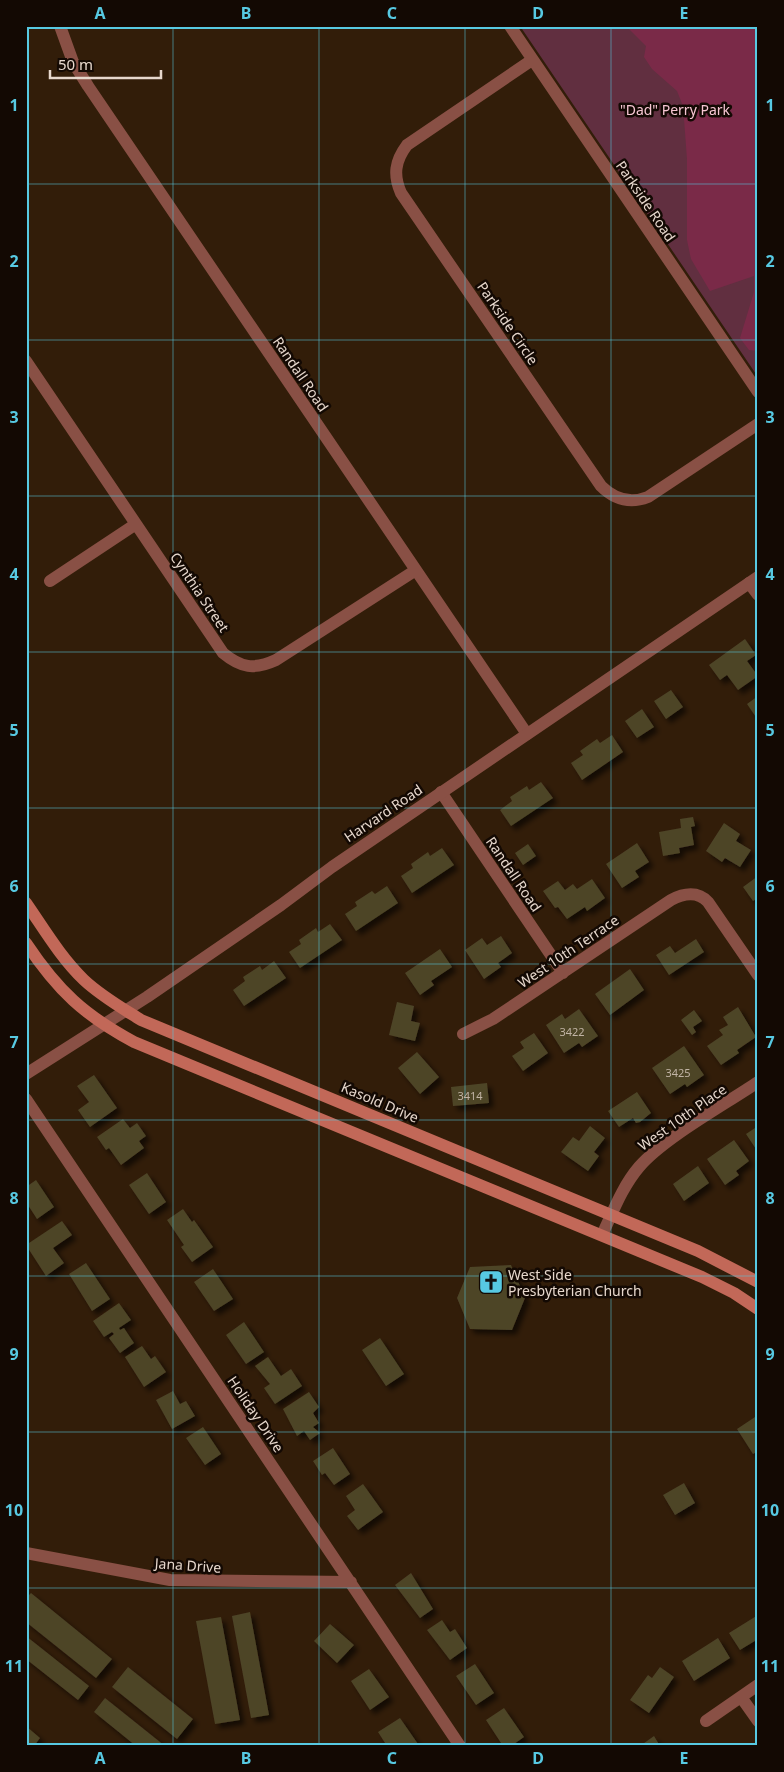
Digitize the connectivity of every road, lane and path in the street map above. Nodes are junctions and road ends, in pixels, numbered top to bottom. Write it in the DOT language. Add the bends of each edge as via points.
graph roads {
  1 [pos="60,26"];
  2 [pos="510,26"];
  3 [pos="532,60"];
  4 [pos="26,361"];
  5 [pos="758,392"];
  6 [pos="758,424"];
  7 [pos="136,524"];
  8 [pos="416,570"];
  9 [pos="754,580"];
  10 [pos="50,581"];
  11 [pos="758,595"];
  12 [pos="528,734"];
  13 [pos="441,792"];
  14 [pos="26,902"];
  15 [pos="26,943"];
  16 [pos="563,973"];
  17 [pos="758,975"];
  18 [pos="125,1010"];
  19 [pos="102,1024"];
  20 [pos="463,1034"];
  21 [pos="26,1074"];
  22 [pos="758,1082"];
  23 [pos="26,1099"];
  24 [pos="612,1215"];
  25 [pos="602,1235"];
  26 [pos="758,1282"];
  27 [pos="758,1309"];
  28 [pos="26,1553"];
  29 [pos="351,1582"];
  30 [pos="758,1685"];
  31 [pos="741,1696"];
  32 [pos="706,1720"];
  33 [pos="758,1721"];
  34 [pos="460,1746"];
  1 -- 8 [label="street, Randall Road" via="73,62 88,86"];
  2 -- 3 [label="street, Parkside Road"];
  3 -- 5 [label="street, Parkside Road"];
  3 -- 6 [label="street, Parkside Circle" via="408,145 401,153 396,168 401,193 609,494 632,501 648,497"];
  4 -- 7 [label="street, Cynthia Street"];
  7 -- 8 [label="street, Cynthia Street" via="223,653 242,666 253,668 276,660"];
  7 -- 10 [label="street"];
  8 -- 12 [label="street, Randall Road"];
  9 -- 11 [label="street"];
  9 -- 12 [label="street, Harvard Road"];
  12 -- 13 [label="street, Harvard Road"];
  13 -- 16 [label="street, Randall Road"];
  13 -- 18 [label="street, Harvard Road"];
  14 -- 18 [label="main road, Kasold Drive" via="70,964 94,988"];
  15 -- 19 [label="main road" via="64,993"];
  16 -- 17 [label="street, West 10th Terrace" via="671,900 690,894 708,902"];
  16 -- 20 [label="street, West 10th Terrace" via="493,1019"];
  18 -- 19 [label="street, Harvard Road"];
  18 -- 24 [label="main road, Kasold Drive" via="161,1029"];
  19 -- 21 [label="street, Harvard Road"];
  19 -- 25 [label="main road" via="134,1042"];
  22 -- 24 [label="street, West 10th Place" via="648,1158 631,1178"];
  23 -- 29 [label="street, Holiday Drive"];
  24 -- 25 [label="street, West 10th Place"];
  24 -- 26 [label="main road, Kasold Drive" via="698,1250"];
  25 -- 27 [label="main road" via="702,1277"];
  28 -- 29 [label="street, Jana Drive" via="170,1580"];
  29 -- 34 [label="street, Holiday Drive"];
  30 -- 31 [label="street"];
  31 -- 32 [label="street"];
  31 -- 33 [label="street"];
}
